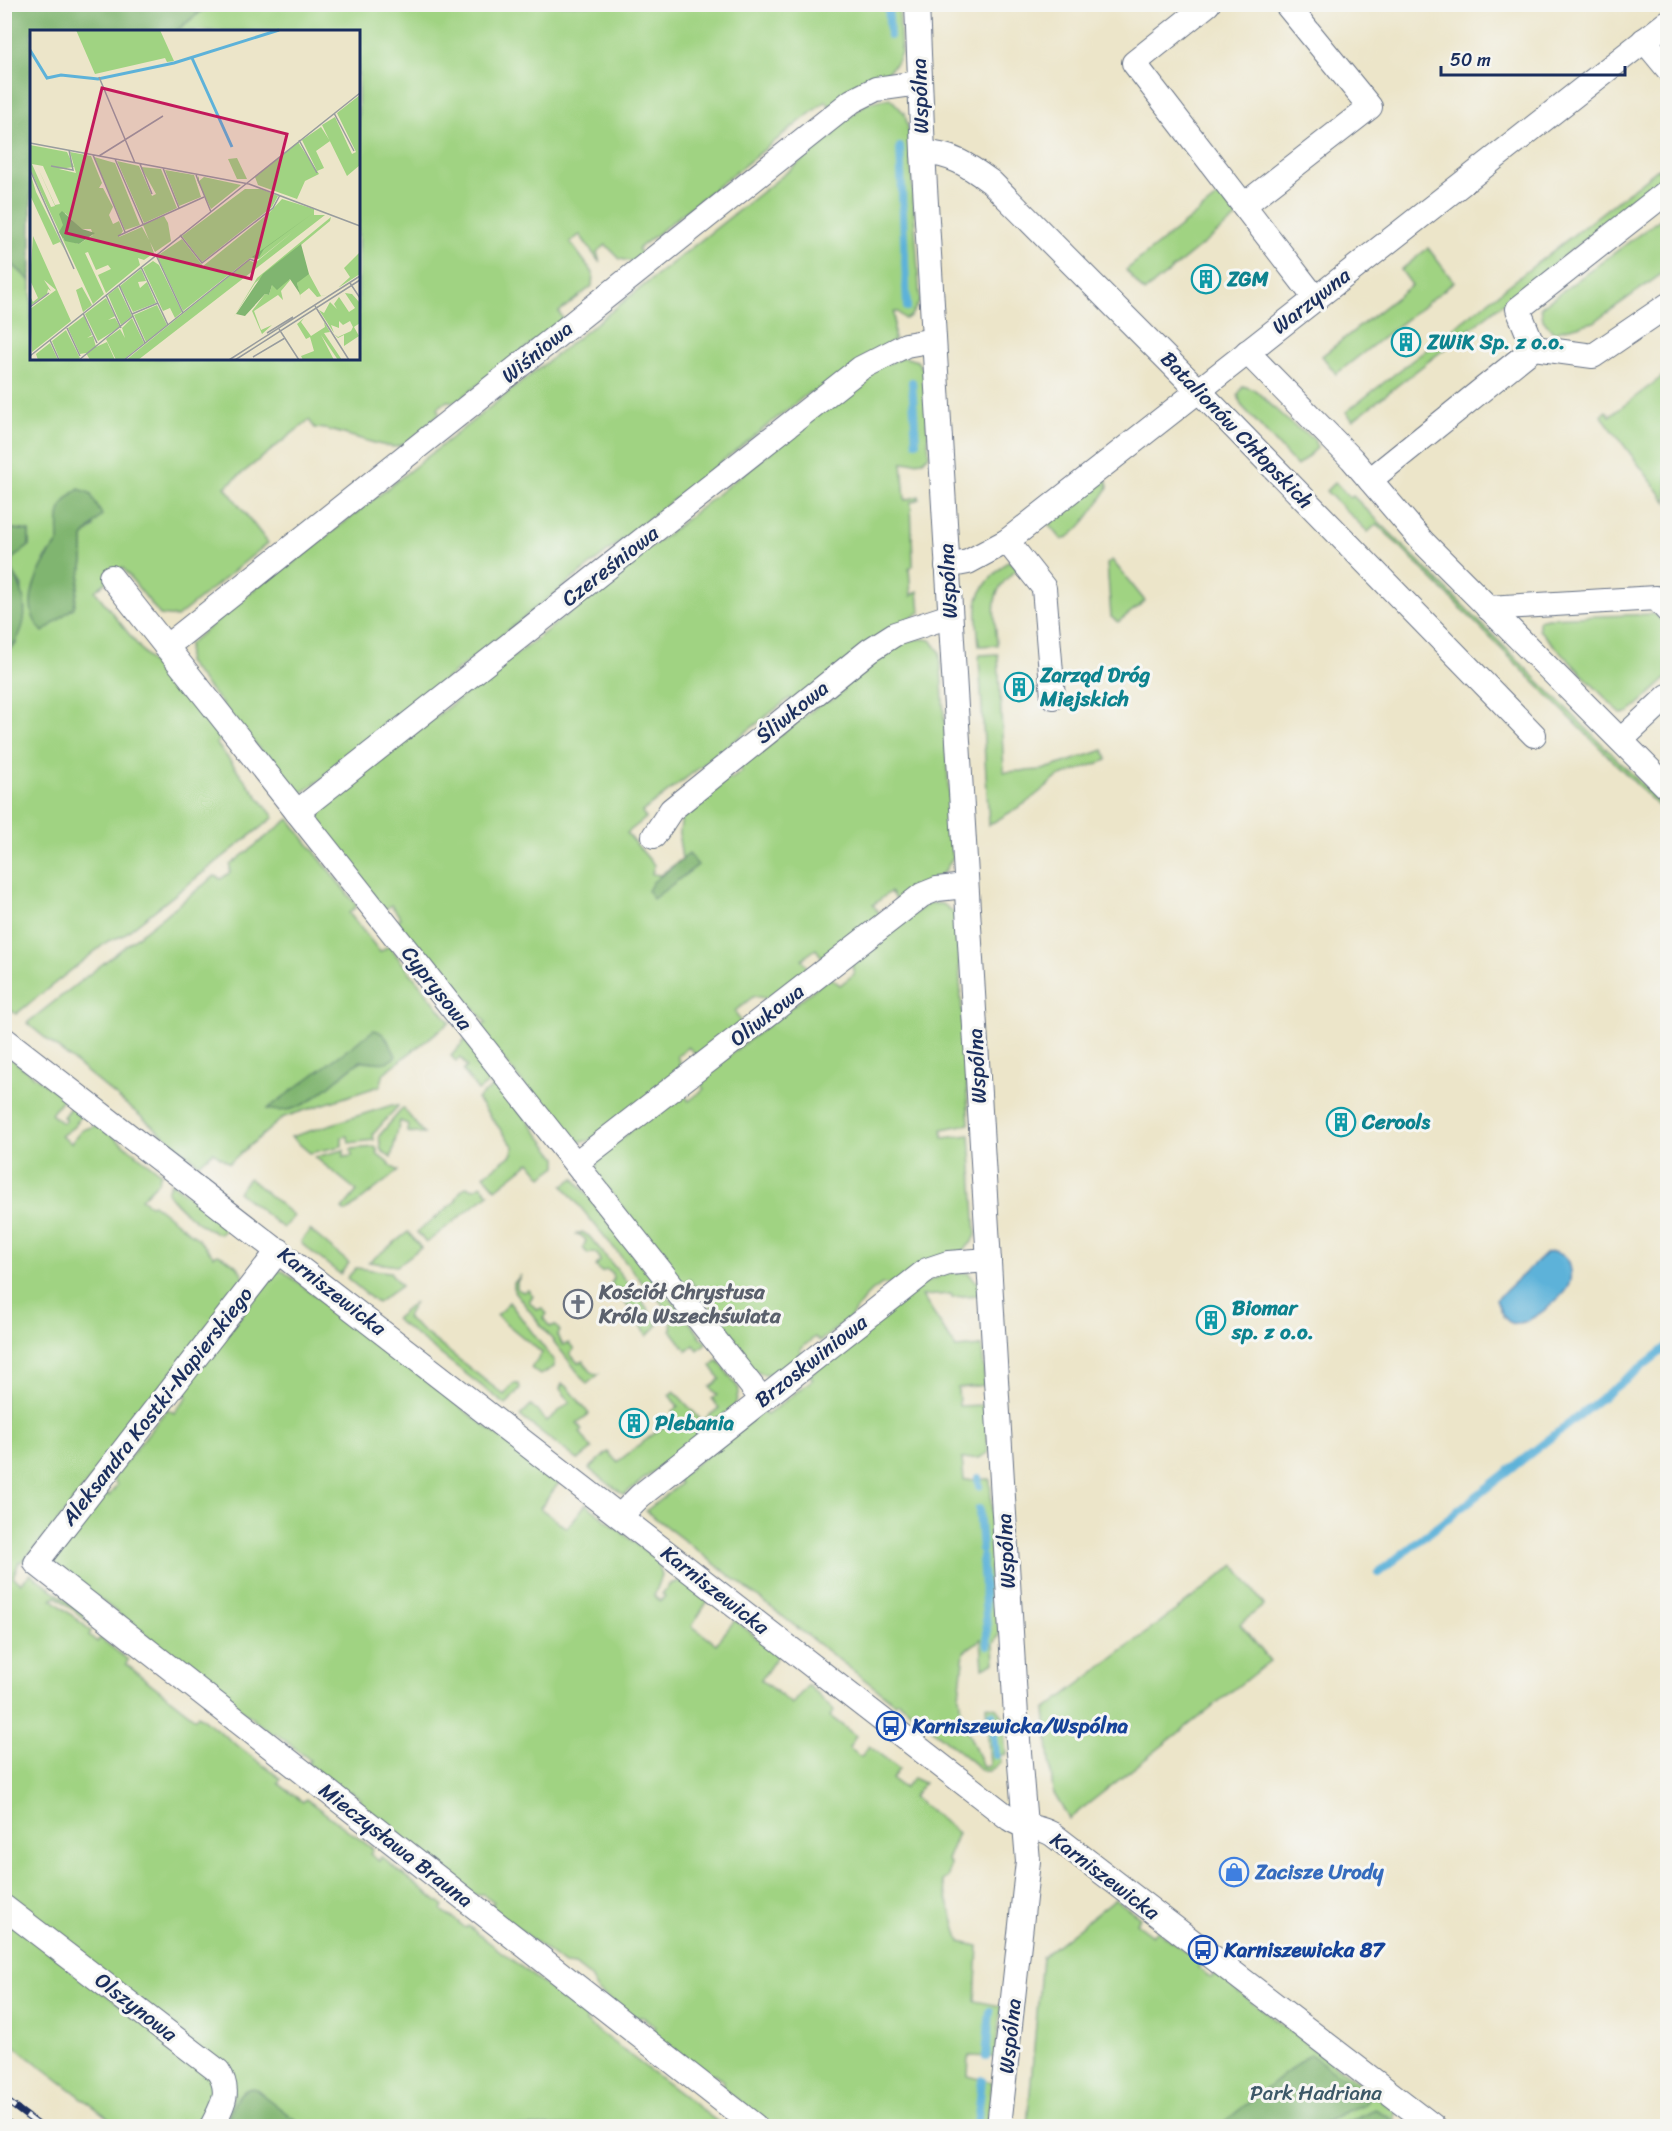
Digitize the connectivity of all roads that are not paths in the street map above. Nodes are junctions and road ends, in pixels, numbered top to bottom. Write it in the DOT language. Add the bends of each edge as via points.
graph roads {
  1 [pos="917,4"];
  2 [pos="1208,4"];
  3 [pos="1286,4"];
  4 [pos="1668,22"];
  5 [pos="1644,40"];
  6 [pos="1666,65"];
  7 [pos="919,83"];
  8 [pos="923,153"];
  9 [pos="1668,191"];
  10 [pos="1244,204"];
  11 [pos="1315,298"];
  12 [pos="1668,305"];
  13 [pos="934,339"];
  14 [pos="1534,348"];
  15 [pos="1247,352"];
  16 [pos="1198,390"];
  17 [pos="1370,480"];
  18 [pos="1007,541"];
  19 [pos="947,566"];
  20 [pos="111,577"];
  21 [pos="1488,608"];
  22 [pos="1668,610"];
  23 [pos="950,616"];
  24 [pos="166,647"];
  25 [pos="1668,696"];
  26 [pos="1053,697"];
  27 [pos="1534,735"];
  28 [pos="1621,740"];
  29 [pos="1668,788"];
  30 [pos="297,812"];
  31 [pos="654,836"];
  32 [pos="966,886"];
  33 [pos="4,1039"];
  34 [pos="576,1163"];
  35 [pos="279,1250"];
  36 [pos="989,1260"];
  37 [pos="762,1399"];
  38 [pos="620,1516"];
  39 [pos="36,1563"];
  40 [pos="1025,1827"];
  41 [pos="4,1907"];
  42 [pos="212,2127"];
  43 [pos="755,2127"];
  44 [pos="999,2127"];
  45 [pos="1433,2127"];
  1 -- 7 [label="street, Wspólna"];
  2 -- 10 [label="street" via="1134,63"];
  3 -- 10 [label="street" via="1370,107"];
  4 -- 5 [label="street, Warzywna"];
  5 -- 6 [label="street"];
  5 -- 11 [label="street, Warzywna"];
  7 -- 8 [label="street, Wspólna"];
  7 -- 24 [label="street, Wiśniowa" via="876,88 852,101"];
  8 -- 13 [label="street, Wspólna"];
  8 -- 16 [label="street, Batalionów Chłopskich" via="958,160 991,182"];
  9 -- 14 [label="street" via="1518,309"];
  10 -- 11 [label="street"];
  11 -- 15 [label="street, Warzywna"];
  12 -- 14 [label="street" via="1593,356"];
  13 -- 19 [label="street, Wspólna"];
  13 -- 30 [label="street, Czereśniowa" via="906,345 861,368"];
  14 -- 17 [label="street"];
  15 -- 16 [label="street, Warzywna"];
  15 -- 17 [label="street"];
  16 -- 18 [label="street, Warzywna"];
  16 -- 27 [label="street, Batalionów Chłopskich"];
  17 -- 21 [label="street" via="1423,542"];
  18 -- 19 [label="street, Warzywna" via="968,562"];
  18 -- 26 [label="street" via="1044,588"];
  19 -- 23 [label="street, Wspólna"];
  20 -- 24 [label="street, Cyprysowa"];
  21 -- 22 [label="street" via="1656,598"];
  21 -- 28 [label="street"];
  23 -- 31 [label="street, Śliwkowa" via="895,634 870,650 671,810"];
  23 -- 32 [label="street, Wspólna"];
  24 -- 30 [label="street, Cyprysowa"];
  25 -- 28 [label="street"];
  28 -- 29 [label="street"];
  30 -- 34 [label="street, Cyprysowa"];
  32 -- 34 [label="street, Oliwkowa" via="922,895"];
  32 -- 36 [label="street, Wspólna"];
  33 -- 35 [label="street, Karniszewicka"];
  34 -- 37 [label="street, Cyprysowa"];
  35 -- 38 [label="street, Karniszewicka"];
  35 -- 39 [label="street, Aleksandra Kostki-Napierskiego"];
  36 -- 37 [label="street, Brzoskwiniowa" via="948,1263 927,1270"];
  36 -- 40 [label="street, Wspólna"];
  37 -- 38 [label="street, Brzoskwiniowa"];
  38 -- 40 [label="street, Karniszewicka"];
  39 -- 43 [label="street, Mieczysława Brauna"];
  40 -- 44 [label="street, Wspólna" via="1026,1887"];
  40 -- 45 [label="street, Karniszewicka" via="1052,1834"];
  41 -- 42 [label="street, Olszynowa" via="218,2071 227,2090"];
}
